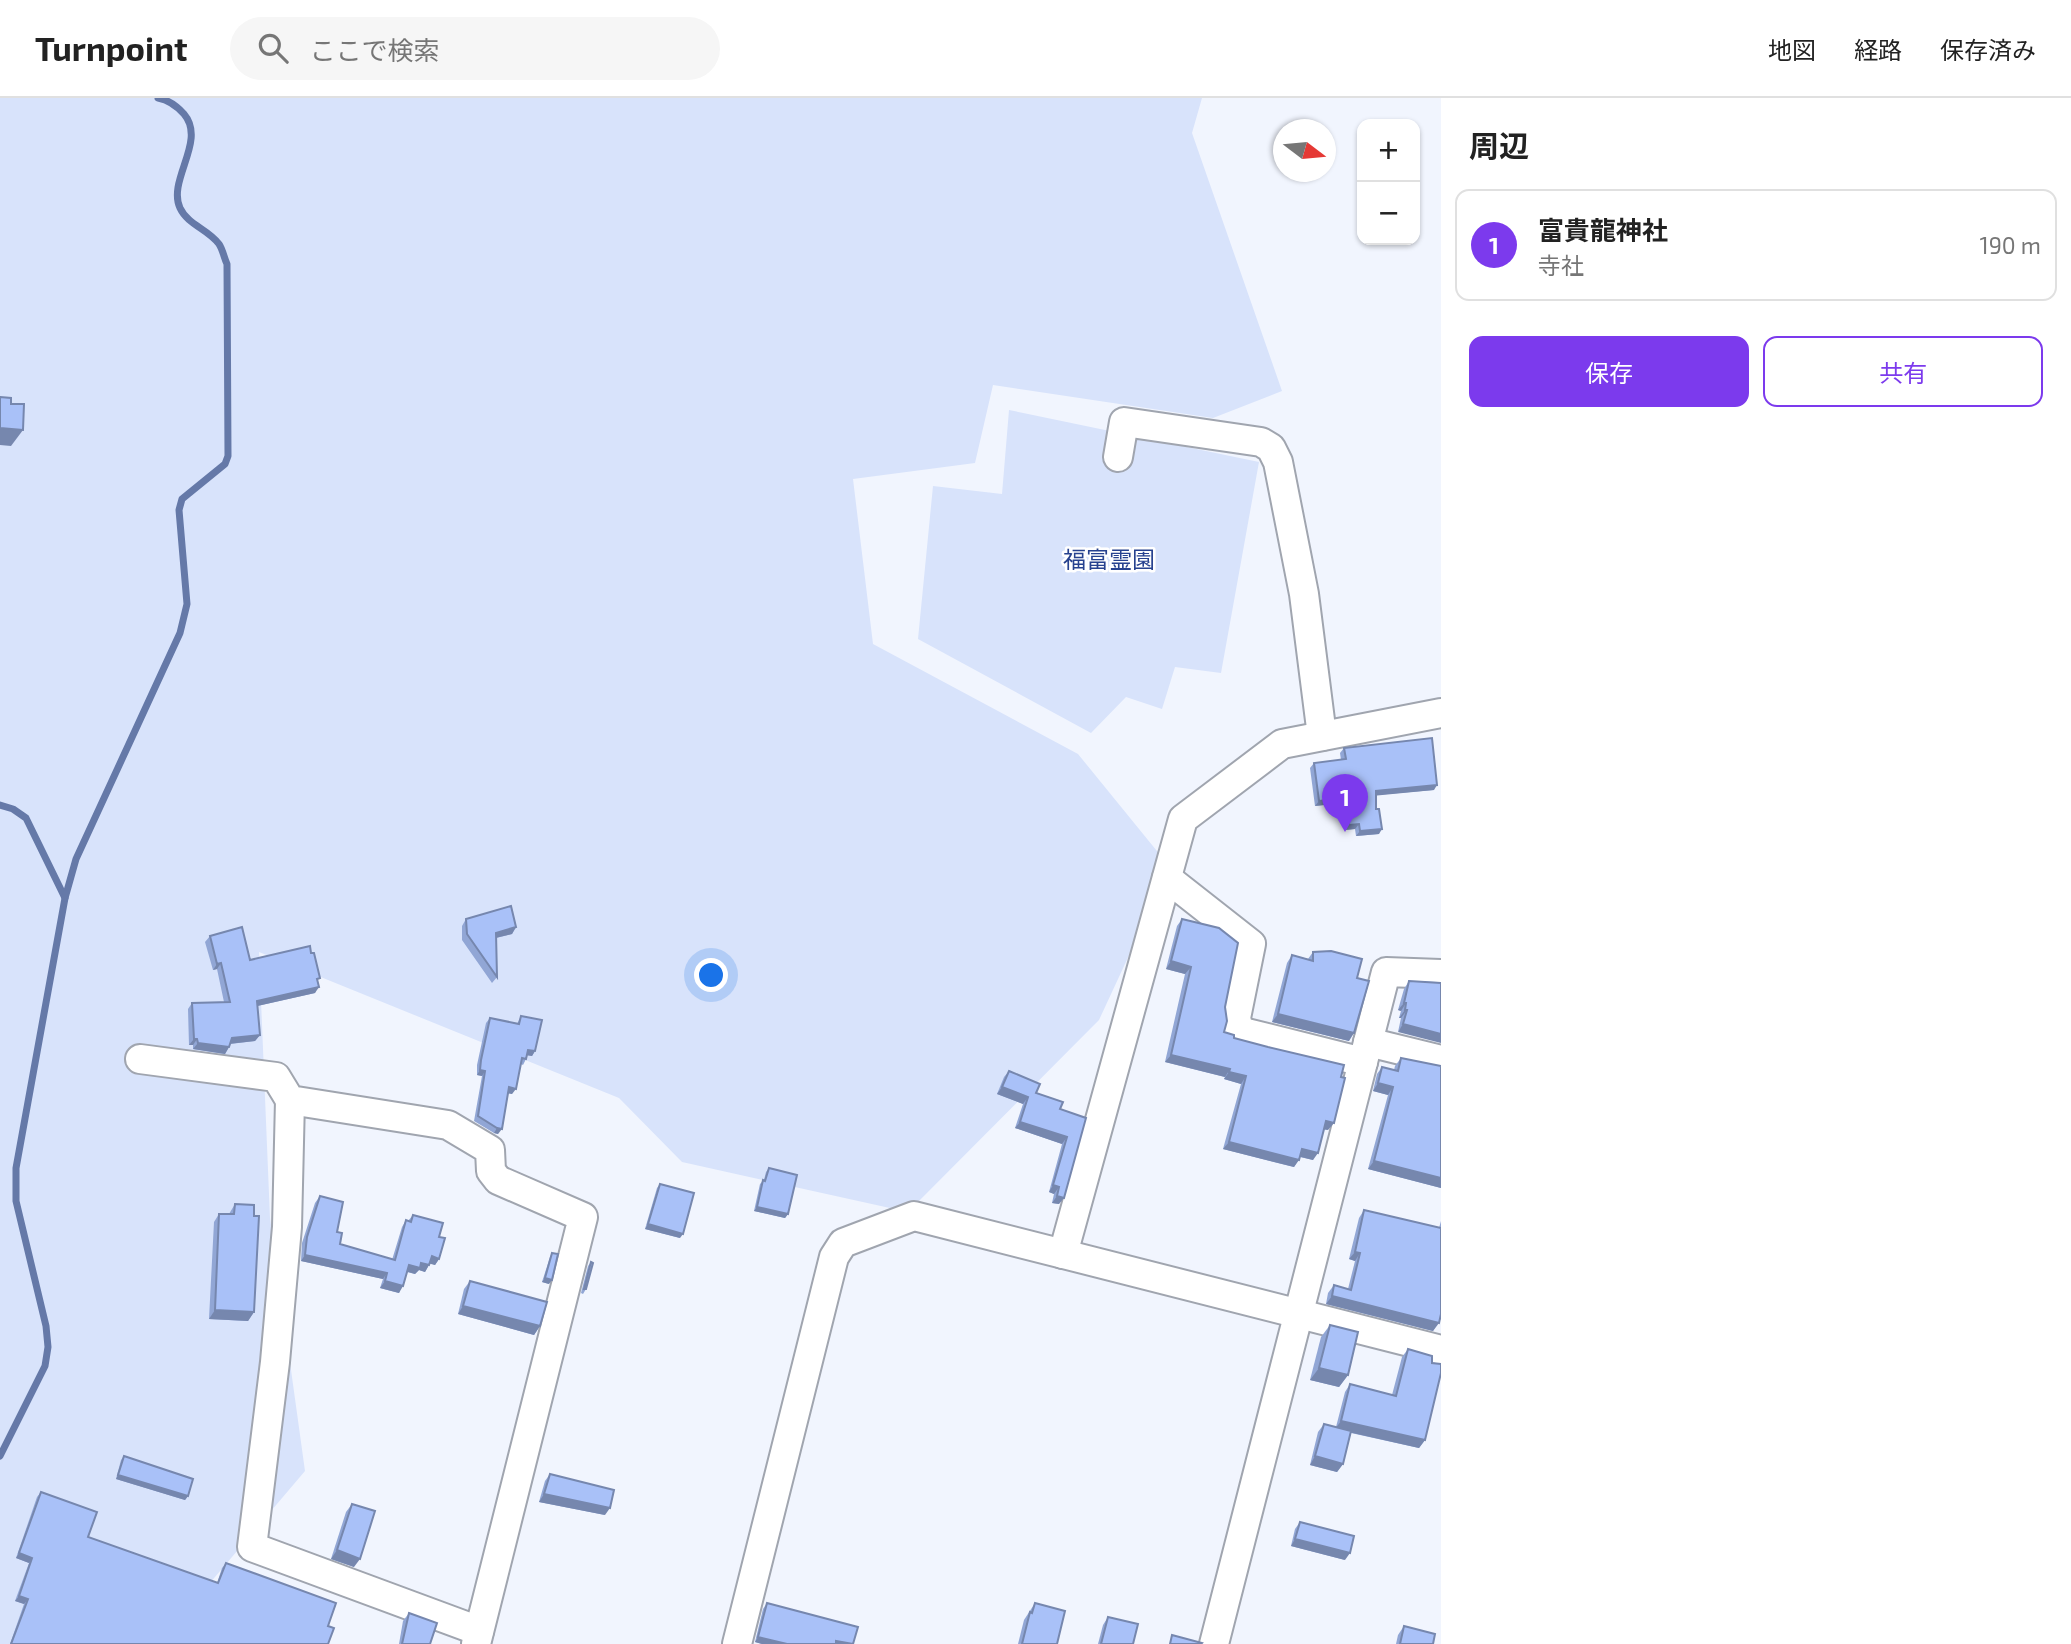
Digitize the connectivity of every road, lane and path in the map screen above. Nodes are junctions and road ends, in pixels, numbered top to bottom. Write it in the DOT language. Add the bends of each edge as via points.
graph roads {
  1 [pos="1118,457"];
  2 [pos="1441,713"];
  3 [pos="1322,736"];
  4 [pos="1167,878"];
  5 [pos="1441,974"];
  6 [pos="1365,1052"];
  7 [pos="140,1059"];
  8 [pos="1441,1060"];
  9 [pos="289,1100"];
  10 [pos="1063,1254"];
  11 [pos="1298,1314"];
  12 [pos="1441,1350"];
  13 [pos="478,1638"];
  14 [pos="737,1644"];
  15 [pos="1214,1644"];
  1 -- 3 [label="street" via="1124,422 1261,442 1271,448 1278,462 1304,594"];
  2 -- 3 [label="street"];
  3 -- 4 [label="street" via="1282,744 1183,819"];
  4 -- 6 [label="street" via="1251,944 1236,1018 1243,1032"];
  4 -- 10 [label="street"];
  5 -- 6 [label="street" via="1386,972"];
  6 -- 8 [label="street"];
  6 -- 11 [label="street"];
  7 -- 9 [label="street" via="276,1077"];
  9 -- 13 [label="street" via="287,1227 252,1548"];
  9 -- 13 [label="street" via="448,1125 490,1150 491,1171 498,1180 583,1217"];
  10 -- 11 [label="street"];
  10 -- 14 [label="street" via="914,1216 843,1243 834,1257"];
  11 -- 12 [label="street"];
  11 -- 15 [label="street"];
}
